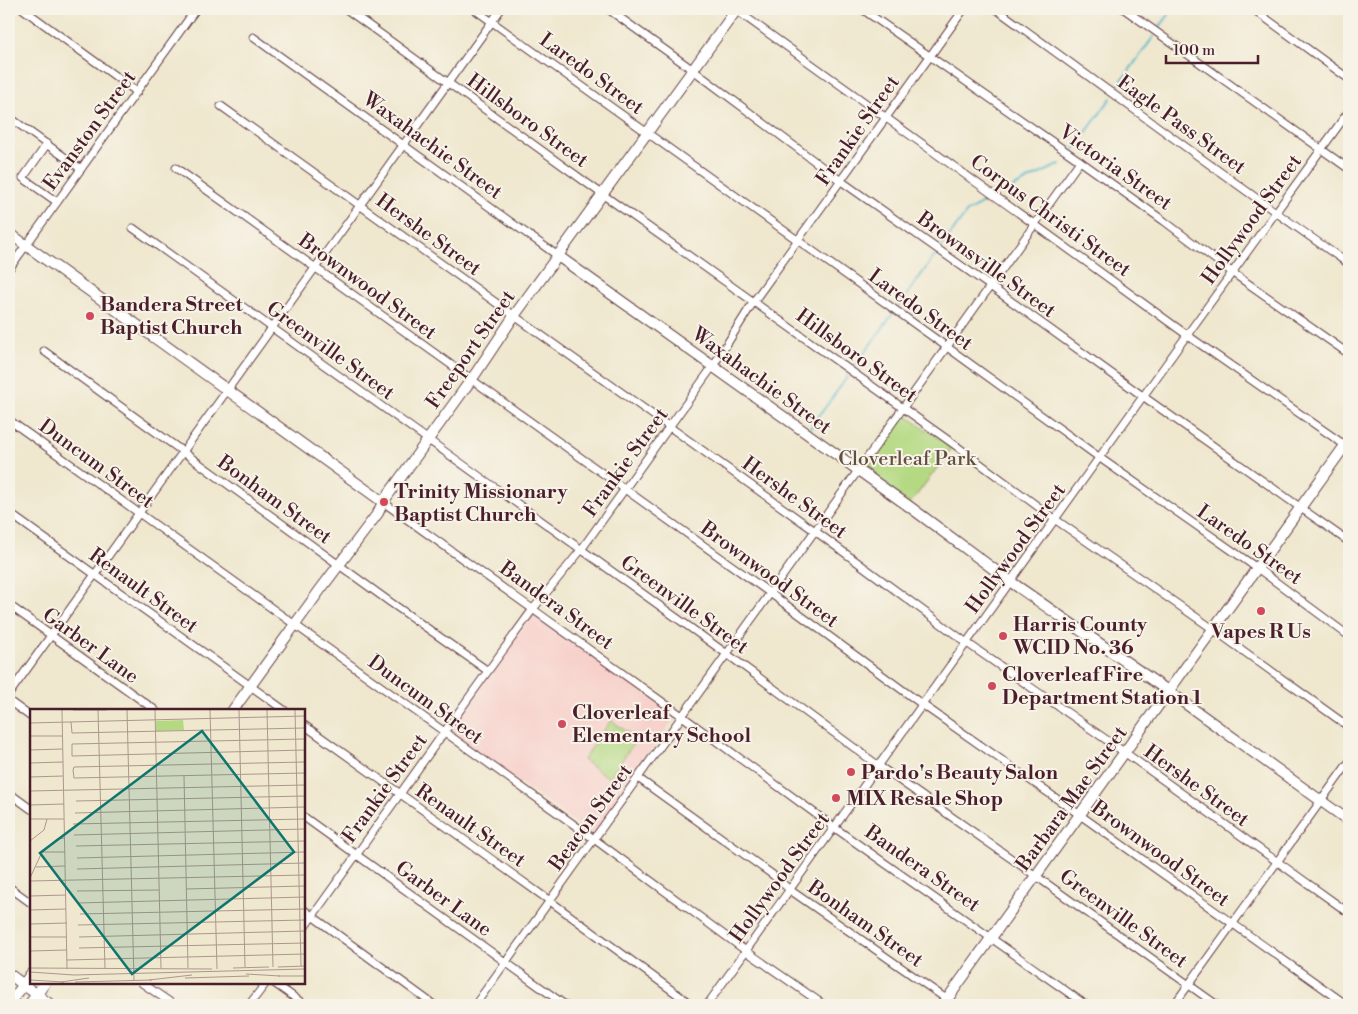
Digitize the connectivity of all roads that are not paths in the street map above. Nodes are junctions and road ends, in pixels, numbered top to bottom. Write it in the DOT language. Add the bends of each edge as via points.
graph roads {
  1 [pos="23,9"];
  2 [pos="346,9"];
  3 [pos="474,9"];
  4 [pos="501,9"];
  5 [pos="608,9"];
  6 [pos="736,9"];
  7 [pos="862,9"];
  8 [pos="964,9"];
  9 [pos="996,9"];
  10 [pos="1124,9"];
  11 [pos="1253,9"];
  12 [pos="192,10"];
  13 [pos="492,22"];
  14 [pos="253,37"];
  15 [pos="930,56"];
  16 [pos="693,70"];
  17 [pos="1349,79"];
  18 [pos="448,82"];
  19 [pos="137,92"];
  20 [pos="221,106"];
  21 [pos="1349,110"];
  22 [pos="9,117"];
  23 [pos="885,118"];
  24 [pos="647,133"];
  25 [pos="47,144"];
  26 [pos="403,145"];
  27 [pos="1321,150"];
  28 [pos="1080,161"];
  29 [pos="176,168"];
  30 [pos="81,169"];
  31 [pos="1349,170"];
  32 [pos="841,180"];
  33 [pos="602,194"];
  34 [pos="57,202"];
  35 [pos="360,205"];
  36 [pos="1276,213"];
  37 [pos="1034,224"];
  38 [pos="133,228"];
  39 [pos="9,233"];
  40 [pos="798,240"];
  41 [pos="26,245"];
  42 [pos="558,256"];
  43 [pos="1349,264"];
  44 [pos="315,268"];
  45 [pos="9,269"];
  46 [pos="1233,273"];
  47 [pos="990,286"];
  48 [pos="754,301"];
  49 [pos="514,316"];
  50 [pos="272,328"];
  51 [pos="1187,335"];
  52 [pos="947,347"];
  53 [pos="44,351"];
  54 [pos="1349,354"];
  55 [pos="713,366"];
  56 [pos="471,380"];
  57 [pos="227,390"];
  58 [pos="1144,397"];
  59 [pos="903,408"];
  60 [pos="9,420"];
  61 [pos="670,427"];
  62 [pos="428,440"];
  63 [pos="1348,445"];
  64 [pos="183,452"];
  65 [pos="1100,458"];
  66 [pos="858,470"];
  67 [pos="625,489"];
  68 [pos="383,502"];
  69 [pos="1300,507"];
  70 [pos="9,513"];
  71 [pos="139,513"];
  72 [pos="1056,520"];
  73 [pos="815,531"];
  74 [pos="1349,542"];
  75 [pos="581,550"];
  76 [pos="338,564"];
  77 [pos="1257,568"];
  78 [pos="95,574"];
  79 [pos="1011,582"];
  80 [pos="770,593"];
  81 [pos="9,605"];
  82 [pos="533,610"];
  83 [pos="295,625"];
  84 [pos="1213,629"];
  85 [pos="51,636"];
  86 [pos="1349,636"];
  87 [pos="967,643"];
  88 [pos="727,654"];
  89 [pos="488,671"];
  90 [pos="250,686"];
  91 [pos="1168,692"];
  92 [pos="9,694"];
  93 [pos="9,701"];
  94 [pos="923,705"];
  95 [pos="154,709"];
  96 [pos="234,709"];
  97 [pos="283,709"];
  98 [pos="30,716"];
  99 [pos="682,716"];
  100 [pos="305,726"];
  101 [pos="1349,727"];
  102 [pos="444,733"];
  103 [pos="1124,752"];
  104 [pos="1349,762"];
  105 [pos="879,766"];
  106 [pos="638,778"];
  107 [pos="9,793"];
  108 [pos="400,794"];
  109 [pos="1321,801"];
  110 [pos="30,808"];
  111 [pos="1080,814"];
  112 [pos="305,818"];
  113 [pos="1349,821"];
  114 [pos="834,828"];
  115 [pos="594,839"];
  116 [pos="356,855"];
  117 [pos="1278,862"];
  118 [pos="1036,876"];
  119 [pos="9,887"];
  120 [pos="790,890"];
  121 [pos="550,901"];
  122 [pos="30,902"];
  123 [pos="305,911"];
  124 [pos="1349,913"];
  125 [pos="312,916"];
  126 [pos="1233,924"];
  127 [pos="305,926"];
  128 [pos="992,938"];
  129 [pos="746,951"];
  130 [pos="506,962"];
  131 [pos="9,974"];
  132 [pos="30,975"];
  133 [pos="45,984"];
  134 [pos="143,984"];
  135 [pos="265,984"];
  136 [pos="275,984"];
  137 [pos="23,985"];
  138 [pos="1189,985"];
  139 [pos="37,995"];
  140 [pos="948,1003"];
  141 [pos="9,1005"];
  142 [pos="29,1005"];
  143 [pos="51,1005"];
  144 [pos="174,1005"];
  145 [pos="249,1005"];
  146 [pos="305,1005"];
  147 [pos="434,1005"];
  148 [pos="475,1005"];
  149 [pos="565,1005"];
  150 [pos="692,1005"];
  151 [pos="707,1005"];
  152 [pos="824,1005"];
  153 [pos="1086,1005"];
  154 [pos="1174,1005"];
  155 [pos="1217,1005"];
  156 [pos="1347,1005"];
  1 -- 19 [label="street"];
  2 -- 18 [label="street, Hillsboro Street"];
  3 -- 13 [label="street, Laredo Street"];
  4 -- 13 [label="street"];
  5 -- 16 [label="street, Brownsville Street"];
  6 -- 16 [label="street, Freeport Street"];
  6 -- 23 [label="street, Corpus Christi Street"];
  7 -- 15 [label="street, Victoria Street"];
  8 -- 15 [label="street, Frankie Street"];
  9 -- 36 [label="street, Eagle Pass Street"];
  10 -- 27 [label="street"];
  11 -- 17 [label="street"];
  12 -- 19 [label="street, Evanston Street"];
  13 -- 18 [label="street"];
  13 -- 24 [label="street, Laredo Street"];
  14 -- 26 [label="street, Waxahachie Street"];
  15 -- 23 [label="street, Frankie Street"];
  15 -- 28 [label="street, Victoria Street"];
  16 -- 24 [label="street, Freeport Street"];
  16 -- 32 [label="street, Brownsville Street"];
  18 -- 26 [label="street"];
  18 -- 33 [label="street, Hillsboro Street"];
  19 -- 30 [label="street, Evanston Street"];
  20 -- 35 [label="street, Hershe Street"];
  21 -- 27 [label="street, Hollywood Street"];
  22 -- 25 [label="street"];
  23 -- 32 [label="street, Frankie Street"];
  23 -- 37 [label="street, Corpus Christi Street"];
  24 -- 33 [label="street, Freeport Street"];
  24 -- 40 [label="street, Laredo Street"];
  25 -- 30 [label="street"];
  25 -- 34 [label="street" via="23,178"];
  26 -- 35 [label="street"];
  26 -- 42 [label="street, Waxahachie Street"];
  27 -- 31 [label="street"];
  27 -- 36 [label="street, Hollywood Street"];
  28 -- 37 [label="street, Beacon Street"];
  28 -- 46 [label="street, Victoria Street"];
  29 -- 44 [label="street, Brownwood Street"];
  30 -- 34 [label="street, Evanston Street"];
  32 -- 40 [label="street, Frankie Street"];
  32 -- 47 [label="street, Brownsville Street"];
  33 -- 42 [label="street, Freeport Street"];
  33 -- 48 [label="street, Hillsboro Street"];
  34 -- 41 [label="street, Evanston Street"];
  35 -- 44 [label="street"];
  35 -- 49 [label="street, Hershe Street"];
  36 -- 43 [label="street, Eagle Pass Street"];
  36 -- 46 [label="street, Hollywood Street"];
  37 -- 47 [label="street, Beacon Street"];
  37 -- 51 [label="street, Corpus Christi Street"];
  38 -- 50 [label="street, Greenville Street"];
  39 -- 41 [label="street, Bandera Street"];
  40 -- 48 [label="street, Frankie Street"];
  40 -- 52 [label="street, Laredo Street"];
  41 -- 45 [label="street, Evanston Street"];
  41 -- 57 [label="street, Bandera Street"];
  42 -- 49 [label="street, Freeport Street"];
  42 -- 55 [label="street, Waxahachie Street"];
  44 -- 50 [label="street"];
  44 -- 56 [label="street, Brownwood Street"];
  46 -- 51 [label="street, Hollywood Street"];
  46 -- 54 [label="street, Victoria Street"];
  47 -- 52 [label="street, Beacon Street"];
  47 -- 58 [label="street, Brownsville Street"];
  48 -- 55 [label="street, Frankie Street"];
  48 -- 59 [label="street, Hillsboro Street"];
  49 -- 56 [label="street, Freeport Street"];
  49 -- 61 [label="street, Hershe Street"];
  50 -- 57 [label="street"];
  50 -- 62 [label="street, Greenville Street"];
  51 -- 58 [label="street, Hollywood Street"];
  51 -- 63 [label="street, Corpus Christi Street"];
  52 -- 59 [label="street, Beacon Street"];
  52 -- 65 [label="street, Laredo Street"];
  53 -- 64 [label="street, Bonham Street"];
  55 -- 61 [label="street, Frankie Street"];
  55 -- 66 [label="street, Waxahachie Street"];
  56 -- 62 [label="street, Freeport Street"];
  56 -- 67 [label="street, Brownwood Street"];
  57 -- 64 [label="street"];
  57 -- 68 [label="street, Bandera Street"];
  58 -- 65 [label="street, Hollywood Street"];
  58 -- 69 [label="street, Brownsville Street"];
  59 -- 66 [label="street, Beacon Street"];
  59 -- 72 [label="street, Hillsboro Street"];
  60 -- 71 [label="street, Duncum Street"];
  61 -- 67 [label="street, Frankie Street"];
  61 -- 73 [label="street, Hershe Street"];
  62 -- 68 [label="street, Freeport Street"];
  62 -- 75 [label="street, Greenville Street"];
  63 -- 69 [label="street, Barbara Mae Street"];
  64 -- 71 [label="street"];
  64 -- 76 [label="street, Bonham Street"];
  65 -- 72 [label="street, Hollywood Street"];
  65 -- 77 [label="street, Laredo Street"];
  66 -- 73 [label="street, Beacon Street"];
  66 -- 79 [label="street, Waxahachie Street"];
  67 -- 75 [label="street, Frankie Street"];
  67 -- 80 [label="street, Brownwood Street"];
  68 -- 76 [label="street, Freeport Street"];
  68 -- 82 [label="street, Bandera Street"];
  69 -- 74 [label="street, Brownsville Street"];
  69 -- 77 [label="street, Barbara Mae Street"];
  70 -- 78 [label="street, Renault Street"];
  71 -- 78 [label="street"];
  71 -- 83 [label="street, Duncum Street"];
  72 -- 79 [label="street, Hollywood Street"];
  72 -- 84 [label="street, Hillsboro Street"];
  73 -- 80 [label="street, Beacon Street"];
  73 -- 87 [label="street, Hershe Street"];
  75 -- 82 [label="street, Frankie Street"];
  75 -- 88 [label="street, Greenville Street"];
  76 -- 83 [label="street, Freeport Street"];
  76 -- 89 [label="street, Bonham Street"];
  77 -- 84 [label="street, Barbara Mae Street"];
  77 -- 86 [label="street, Laredo Street"];
  78 -- 85 [label="street"];
  78 -- 90 [label="street, Renault Street"];
  79 -- 87 [label="street, Hollywood Street"];
  79 -- 91 [label="street, Waxahachie Street"];
  80 -- 88 [label="street, Beacon Street"];
  80 -- 94 [label="street, Brownwood Street"];
  81 -- 85 [label="street, Garber Lane"];
  82 -- 89 [label="street, Frankie Street"];
  82 -- 99 [label="street, Bandera Street"];
  83 -- 90 [label="street, Freeport Street"];
  83 -- 102 [label="street, Duncum Street"];
  84 -- 91 [label="street, Barbara Mae Street"];
  84 -- 101 [label="street, Hillsboro Street"];
  85 -- 92 [label="street"];
  85 -- 95 [label="street, Garber Lane"];
  87 -- 94 [label="street, Hollywood Street"];
  87 -- 103 [label="street, Hershe Street"];
  88 -- 99 [label="street, Beacon Street"];
  88 -- 105 [label="street, Greenville Street"];
  89 -- 102 [label="street, Frankie Street"];
  90 -- 96 [label="street, Freeport Street"];
  90 -- 97 [label="street, Renault Street"];
  91 -- 103 [label="street, Barbara Mae Street"];
  91 -- 109 [label="street, Waxahachie Street"];
  93 -- 98 [label="street"];
  94 -- 105 [label="street, Hollywood Street"];
  94 -- 111 [label="street, Brownwood Street"];
  99 -- 106 [label="street, Beacon Street"];
  99 -- 114 [label="street, Bandera Street"];
  100 -- 108 [label="street, Renault Street"];
  102 -- 108 [label="street, Frankie Street"];
  102 -- 115 [label="street, Duncum Street"];
  103 -- 111 [label="street, Barbara Mae Street"];
  103 -- 117 [label="street, Hershe Street"];
  104 -- 109 [label="street"];
  105 -- 114 [label="street, Hollywood Street"];
  105 -- 118 [label="street, Greenville Street"];
  106 -- 115 [label="street, Beacon Street"];
  106 -- 120 [label="street, Bonham Street"];
  107 -- 110 [label="street"];
  108 -- 116 [label="street, Frankie Street"];
  108 -- 121 [label="street, Renault Street"];
  109 -- 113 [label="street, Waxahachie Street"];
  109 -- 117 [label="street"];
  111 -- 118 [label="street, Barbara Mae Street"];
  111 -- 126 [label="street, Brownwood Street"];
  112 -- 116 [label="street, Garber Lane"];
  114 -- 120 [label="street, Hollywood Street"];
  114 -- 128 [label="street, Bandera Street"];
  115 -- 121 [label="street, Beacon Street"];
  115 -- 129 [label="street, Duncum Street"];
  116 -- 125 [label="street, Frankie Street"];
  116 -- 130 [label="street, Garber Lane"];
  117 -- 124 [label="street, Hershe Street"];
  117 -- 126 [label="street"];
  118 -- 128 [label="street, Barbara Mae Street"];
  118 -- 138 [label="street, Greenville Street"];
  119 -- 122 [label="street"];
  120 -- 129 [label="street, Hollywood Street"];
  120 -- 140 [label="street, Bonham Street"];
  121 -- 130 [label="street, Beacon Street"];
  121 -- 150 [label="street, Renault Street"];
  123 -- 125 [label="street"];
  125 -- 127 [label="street, Frankie Street"];
  125 -- 147 [label="street"];
  126 -- 138 [label="street"];
  126 -- 156 [label="street, Brownwood Street"];
  128 -- 140 [label="street, Barbara Mae Street"];
  128 -- 153 [label="street, Bandera Street"];
  129 -- 151 [label="street, Hollywood Street"];
  129 -- 152 [label="street, Duncum Street"];
  130 -- 148 [label="street, Beacon Street"];
  130 -- 149 [label="street, Garber Lane"];
  131 -- 137 [label="street"];
  132 -- 137 [label="street"];
  133 -- 139 [label="street"];
  134 -- 144 [label="street"];
  135 -- 145 [label="street"];
  136 -- 146 [label="street"];
  137 -- 139 [label="street"];
  137 -- 141 [label="street"];
  138 -- 154 [label="street"];
  138 -- 155 [label="street, Greenville Street"];
  139 -- 142 [label="street"];
  139 -- 143 [label="street"];
}
